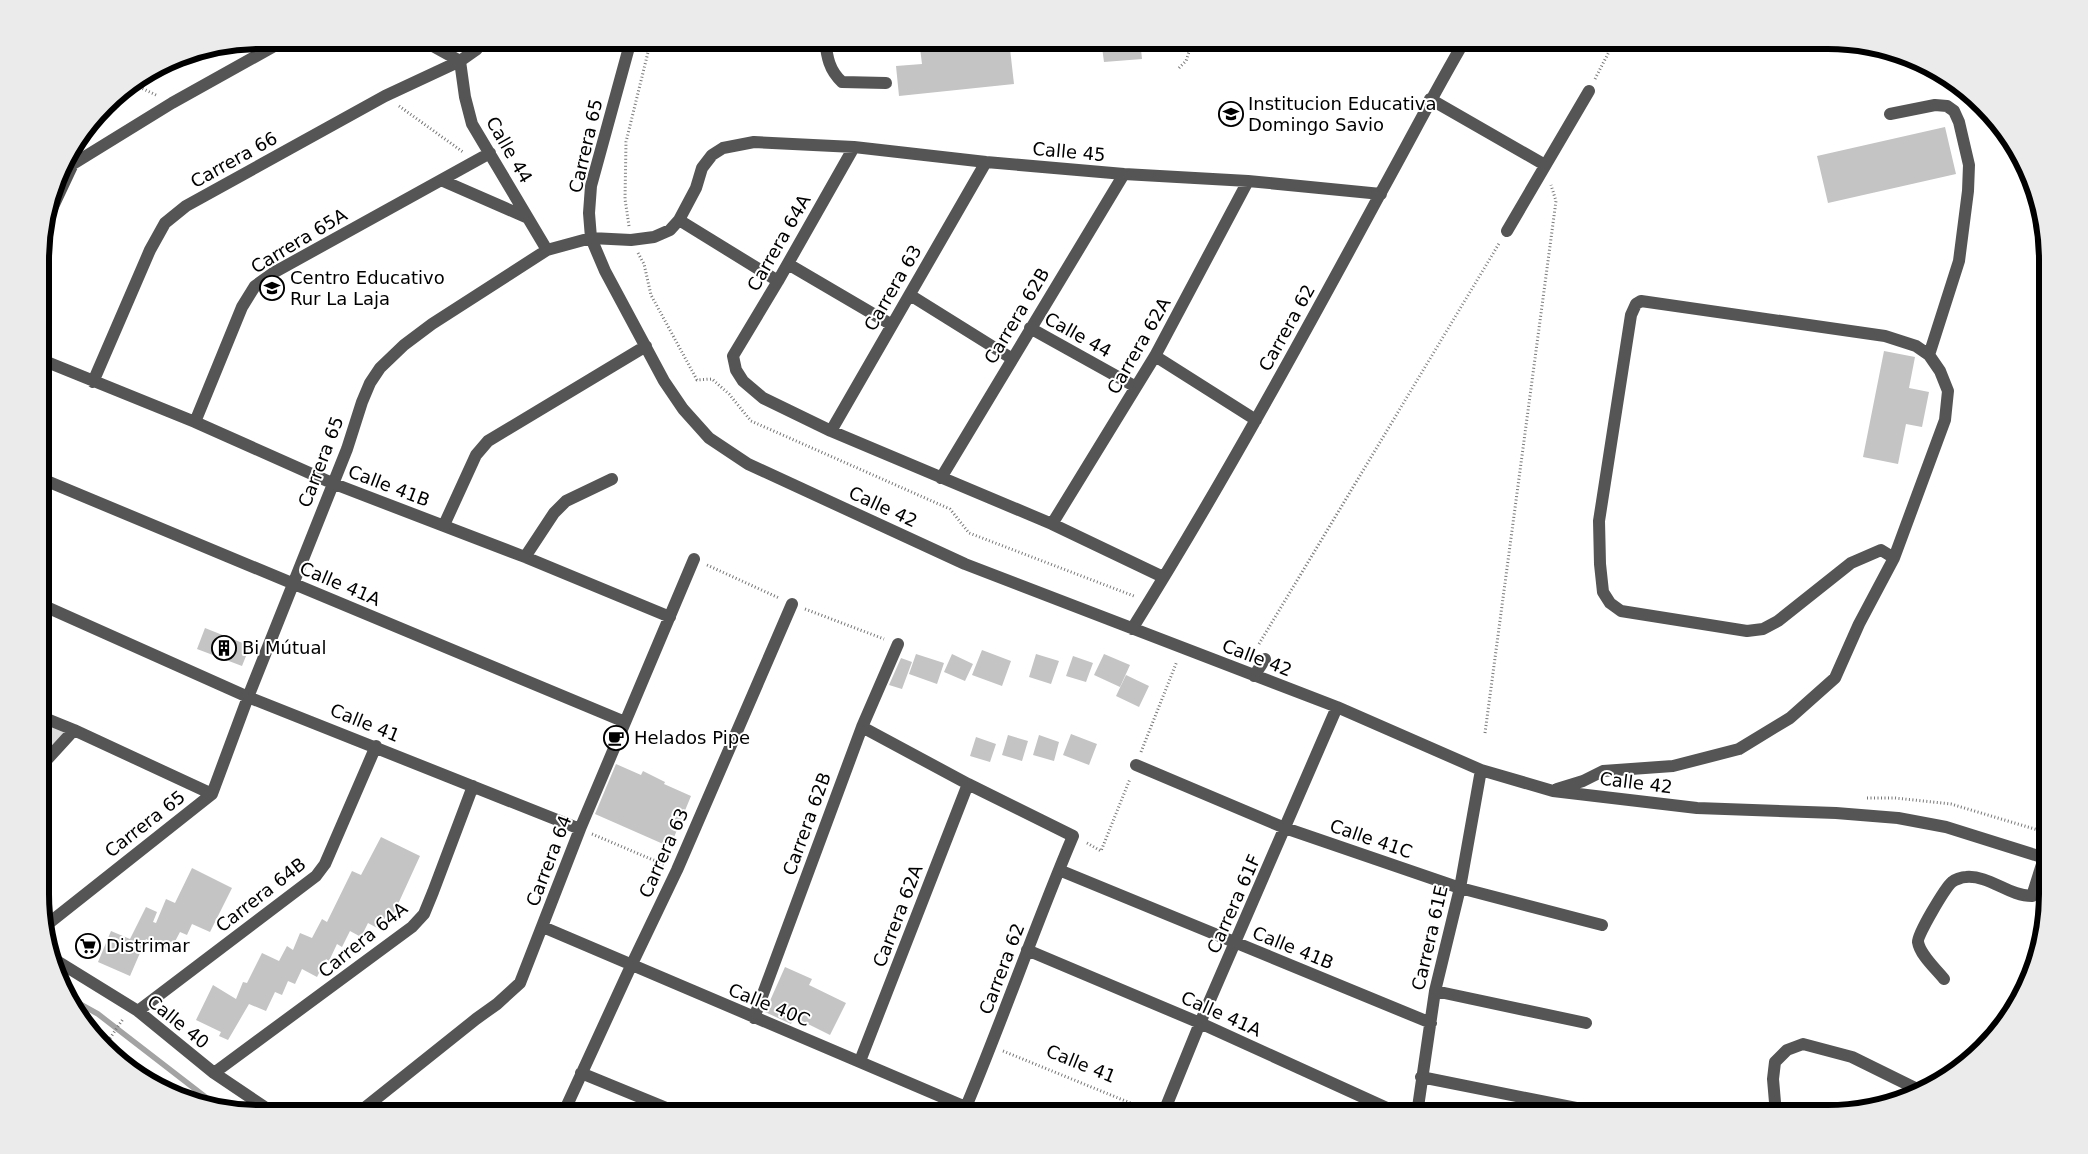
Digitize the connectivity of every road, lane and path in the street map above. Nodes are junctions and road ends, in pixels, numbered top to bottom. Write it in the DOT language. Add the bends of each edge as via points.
graph roads {
  1 [pos="269,49"];
  2 [pos="438,49"];
  3 [pos="477,49"];
  4 [pos="629,49"];
  5 [pos="649,49"];
  6 [pos="826,49"];
  7 [pos="1190,49"];
  8 [pos="1460,49"];
  9 [pos="1610,49"];
  10 [pos="460,61"];
  11 [pos="1179,68"];
  12 [pos="886,83"];
  13 [pos="139,87"];
  14 [pos="1588,91"];
  15 [pos="384,96"];
  16 [pos="1430,99"];
  17 [pos="172,103"];
  18 [pos="1890,114"];
  19 [pos="854,147"];
  20 [pos="490,153"];
  21 [pos="475,162"];
  22 [pos="986,162"];
  23 [pos="1545,165"];
  24 [pos="1124,174"];
  25 [pos="441,180"];
  26 [pos="1248,181"];
  27 [pos="61,190"];
  28 [pos="1381,194"];
  29 [pos="528,218"];
  30 [pos="679,220"];
  31 [pos="1507,231"];
  32 [pos="591,238"];
  33 [pos="631,240"];
  34 [pos="547,250"];
  35 [pos="788,264"];
  36 [pos="778,281"];
  37 [pos="910,295"];
  38 [pos="892,325"];
  39 [pos="1030,328"];
  40 [pos="646,346"];
  41 [pos="1929,355"];
  42 [pos="1155,356"];
  43 [pos="1011,358"];
  44 [pos="49,363"];
  45 [pos="93,382"];
  46 [pos="1136,387"];
  47 [pos="1256,420"];
  48 [pos="195,422"];
  49 [pos="830,431"];
  50 [pos="941,478"];
  51 [pos="612,479"];
  52 [pos="49,482"];
  53 [pos="332,483"];
  54 [pos="1052,524"];
  55 [pos="444,525"];
  56 [pos="525,557"];
  57 [pos="1894,558"];
  58 [pos="694,559"];
  59 [pos="1163,577"];
  60 [pos="294,583"];
  61 [pos="1148,602"];
  62 [pos="792,604"];
  63 [pos="49,608"];
  64 [pos="670,617"];
  65 [pos="1132,629"];
  66 [pos="898,644"];
  67 [pos="1258,646"];
  68 [pos="1265,659"];
  69 [pos="1254,676"];
  70 [pos="248,696"];
  71 [pos="1337,708"];
  72 [pos="49,720"];
  73 [pos="625,722"];
  74 [pos="862,727"];
  75 [pos="74,730"];
  76 [pos="1485,733"];
  77 [pos="376,746"];
  78 [pos="49,757"];
  79 [pos="1136,765"];
  80 [pos="1481,770"];
  81 [pos="968,784"];
  82 [pos="473,786"];
  83 [pos="1553,791"];
  84 [pos="212,794"];
  85 [pos="1858,798"];
  86 [pos="580,828"];
  87 [pos="1285,828"];
  88 [pos="2039,830"];
  89 [pos="2039,857"];
  90 [pos="677,870"];
  91 [pos="1059,870"];
  92 [pos="2039,878"];
  93 [pos="1460,888"];
  94 [pos="51,922"];
  95 [pos="1602,924"];
  96 [pos="543,927"];
  97 [pos="1236,944"];
  98 [pos="1027,950"];
  99 [pos="61,964"];
  100 [pos="631,966"];
  101 [pos="1944,979"];
  102 [pos="1435,991"];
  103 [pos="138,1011"];
  104 [pos="124,1018"];
  105 [pos="754,1018"];
  106 [pos="1200,1023"];
  107 [pos="1431,1023"];
  108 [pos="1586,1023"];
  109 [pos="109,1041"];
  110 [pos="992,1046"];
  111 [pos="860,1061"];
  112 [pos="581,1072"];
  113 [pos="214,1074"];
  114 [pos="1421,1077"];
  115 [pos="1913,1087"];
  116 [pos="261,1105"];
  117 [pos="368,1105"];
  118 [pos="568,1105"];
  119 [pos="660,1105"];
  120 [pos="952,1105"];
  121 [pos="967,1105"];
  122 [pos="1136,1105"];
  123 [pos="1167,1105"];
  124 [pos="1380,1105"];
  125 [pos="1418,1105"];
  126 [pos="1554,1105"];
  127 [pos="1775,1105"];
  1 -- 17 [label="street"];
  2 -- 10 [label="street"];
  3 -- 10 [label="street, Carrera 66"];
  4 -- 32 [label="street, Carrera 65" via="591,186"];
  5 -- 33 [label="path" via="626,142 625,199"];
  6 -- 12 [label="street" via="834,75 842,82"];
  7 -- 11 [label="path"];
  8 -- 16 [label="street, Carrera 62"];
  9 -- 14 [label="path"];
  10 -- 15 [label="street, Carrera 66"];
  10 -- 20 [label="street, Calle 44" via="472,124"];
  13 -- 17 [label="path"];
  14 -- 23 [label="street"];
  15 -- 21 [label="path, Calle 44"];
  15 -- 45 [label="street, Carrera 66" via="186,206 165,223 150,250"];
  16 -- 23 [label="street"];
  16 -- 28 [label="street, Carrera 62"];
  17 -- 27 [label="street" via="73,164"];
  18 -- 41 [label="street" via="1935,105 1947,106 1954,111 1959,122 1969,165 1959,261"];
  19 -- 22 [label="street, Calle 45"];
  19 -- 30 [label="street, Calle 45" via="754,142 722,148 702,168 696,188"];
  19 -- 35 [label="street, Carrera 64A"];
  20 -- 21 [label="street, Carrera 65A"];
  20 -- 29 [label="street, Calle 44"];
  21 -- 25 [label="street, Carrera 65A"];
  22 -- 24 [label="street, Calle 45"];
  22 -- 37 [label="street, Carrera 63"];
  23 -- 31 [label="street"];
  23 -- 76 [label="path" via="1556,201"];
  24 -- 26 [label="street, Calle 45"];
  24 -- 39 [label="street, Carrera 62B"];
  25 -- 29 [label="street"];
  25 -- 48 [label="street, Carrera 65A" via="273,272 255,286 242,307"];
  26 -- 28 [label="street, Calle 45"];
  26 -- 42 [label="street, Carrera 62A"];
  28 -- 47 [label="street, Carrera 62"];
  29 -- 34 [label="street, Calle 44"];
  30 -- 33 [label="street" via="670,230 654,237"];
  30 -- 36 [label="street"];
  31 -- 67 [label="path"];
  32 -- 33 [label="street"];
  32 -- 34 [label="street, Carrera 65"];
  32 -- 40 [label="street, Calle 42" via="605,271"];
  33 -- 61 [label="path" via="644,264 651,295 697,380 712,379 751,421 950,509 969,534"];
  34 -- 53 [label="street, Carrera 65" via="432,324 380,368 362,402"];
  35 -- 36 [label="street, Carrera 64A"];
  35 -- 38 [label="street"];
  36 -- 49 [label="street, Carrera 64A" via="733,356 736,370 743,381 763,398"];
  37 -- 38 [label="street, Carrera 63"];
  37 -- 43 [label="street"];
  38 -- 49 [label="street, Carrera 63"];
  39 -- 43 [label="street, Carrera 62B"];
  39 -- 46 [label="street, Calle 44"];
  40 -- 55 [label="street" via="488,441 476,455"];
  40 -- 65 [label="street, Calle 42" via="683,409 709,438 748,464 964,564"];
  41 -- 57 [label="street" via="1948,391 1945,420"];
  41 -- 57 [label="street" via="1916,346 1885,336 1641,301 1631,314 1599,521 1603,592 1610,603 1620,611 1747,631 1763,629 1778,621 1851,563 1881,550"];
  42 -- 46 [label="street, Carrera 62A"];
  42 -- 47 [label="street"];
  43 -- 50 [label="street, Carrera 62B"];
  44 -- 45 [label="street, Calle 41B"];
  45 -- 48 [label="street, Calle 41B"];
  46 -- 54 [label="street, Carrera 62A"];
  47 -- 59 [label="street, Carrera 62"];
  48 -- 53 [label="street, Calle 41B"];
  49 -- 50 [label="street"];
  50 -- 54 [label="street"];
  51 -- 56 [label="street" via="566,502 554,513"];
  52 -- 60 [label="street, Calle 41A"];
  53 -- 55 [label="street, Calle 41B"];
  53 -- 60 [label="street, Carrera 65"];
  54 -- 59 [label="street"];
  55 -- 56 [label="street, Calle 41B"];
  56 -- 64 [label="street, Calle 41B"];
  57 -- 83 [label="street" via="1835,678 1790,718 1738,749 1673,766 1603,772"];
  58 -- 64 [label="street, Carrera 64"];
  59 -- 61 [label="street, Carrera 62"];
  60 -- 70 [label="street, Carrera 65"];
  60 -- 73 [label="street, Calle 41A"];
  61 -- 65 [label="street, Carrera 62"];
  62 -- 90 [label="street, Carrera 63"];
  63 -- 70 [label="street, Calle 41"];
  64 -- 73 [label="street, Carrera 64"];
  65 -- 69 [label="street, Calle 42"];
  66 -- 74 [label="street, Carrera 62B"];
  68 -- 69 [label="street"];
  69 -- 71 [label="street, Calle 42"];
  70 -- 77 [label="street, Calle 41"];
  70 -- 84 [label="street, Carrera 65"];
  71 -- 80 [label="street, Calle 42"];
  71 -- 87 [label="street, Carrera 61F"];
  72 -- 75 [label="street"];
  73 -- 86 [label="street, Carrera 64"];
  74 -- 81 [label="street"];
  74 -- 105 [label="street, Carrera 62B"];
  75 -- 78 [label="street"];
  75 -- 84 [label="street"];
  77 -- 82 [label="street, Calle 41"];
  77 -- 103 [label="street, Carrera 64B" via="325,864 316,876"];
  79 -- 87 [label="street, Calle 41C"];
  80 -- 83 [label="street, Calle 42"];
  80 -- 93 [label="street, Carrera 61E"];
  81 -- 91 [label="street, Carrera 62" via="1073,836"];
  81 -- 111 [label="street, Carrera 62A"];
  82 -- 86 [label="street, Calle 41"];
  82 -- 113 [label="street, Carrera 64A" via="424,914 412,927"];
  83 -- 89 [label="street, Calle 42" via="1698,808 1898,818 1946,827"];
  84 -- 94 [label="street, Carrera 65"];
  85 -- 88 [label="path" via="1951,804"];
  86 -- 90 [label="path"];
  86 -- 96 [label="street, Carrera 64"];
  87 -- 93 [label="street, Calle 41C"];
  87 -- 97 [label="street, Carrera 61F"];
  90 -- 100 [label="street, Carrera 63"];
  91 -- 97 [label="street, Calle 41B"];
  91 -- 98 [label="street, Carrera 62"];
  92 -- 101 [label="street" via="2032,896 1977,878 1965,877 1952,882 1922,928 1918,940 1922,951"];
  93 -- 95 [label="street, Calle 41C"];
  93 -- 102 [label="street, Carrera 61E"];
  96 -- 100 [label="street, Calle 40C"];
  96 -- 117 [label="street, Carrera 64" via="520,982 497,1004"];
  97 -- 106 [label="street, Carrera 61F"];
  97 -- 107 [label="street, Calle 41B"];
  98 -- 106 [label="street, Calle 41A"];
  98 -- 110 [label="street, Carrera 62"];
  99 -- 103 [label="street, Calle 40"];
  100 -- 105 [label="street, Calle 40C"];
  100 -- 112 [label="street, Carrera 63"];
  102 -- 107 [label="street, Carrera 61E"];
  102 -- 108 [label="street"];
  103 -- 113 [label="street, Calle 40"];
  104 -- 109 [label="path"];
  105 -- 111 [label="street, Calle 40C"];
  106 -- 123 [label="street, Carrera 61F"];
  106 -- 124 [label="street, Calle 41A"];
  107 -- 114 [label="street, Carrera 61E"];
  110 -- 121 [label="street, Carrera 62"];
  110 -- 122 [label="path, Calle 41"];
  111 -- 120 [label="street, Calle 40C"];
  112 -- 118 [label="street, Carrera 63"];
  112 -- 119 [label="street"];
  113 -- 116 [label="street, Calle 40"];
  114 -- 125 [label="street, Carrera 61E"];
  114 -- 126 [label="street"];
  115 -- 127 [label="street" via="1852,1057 1803,1044 1787,1050 1775,1062"];
}
